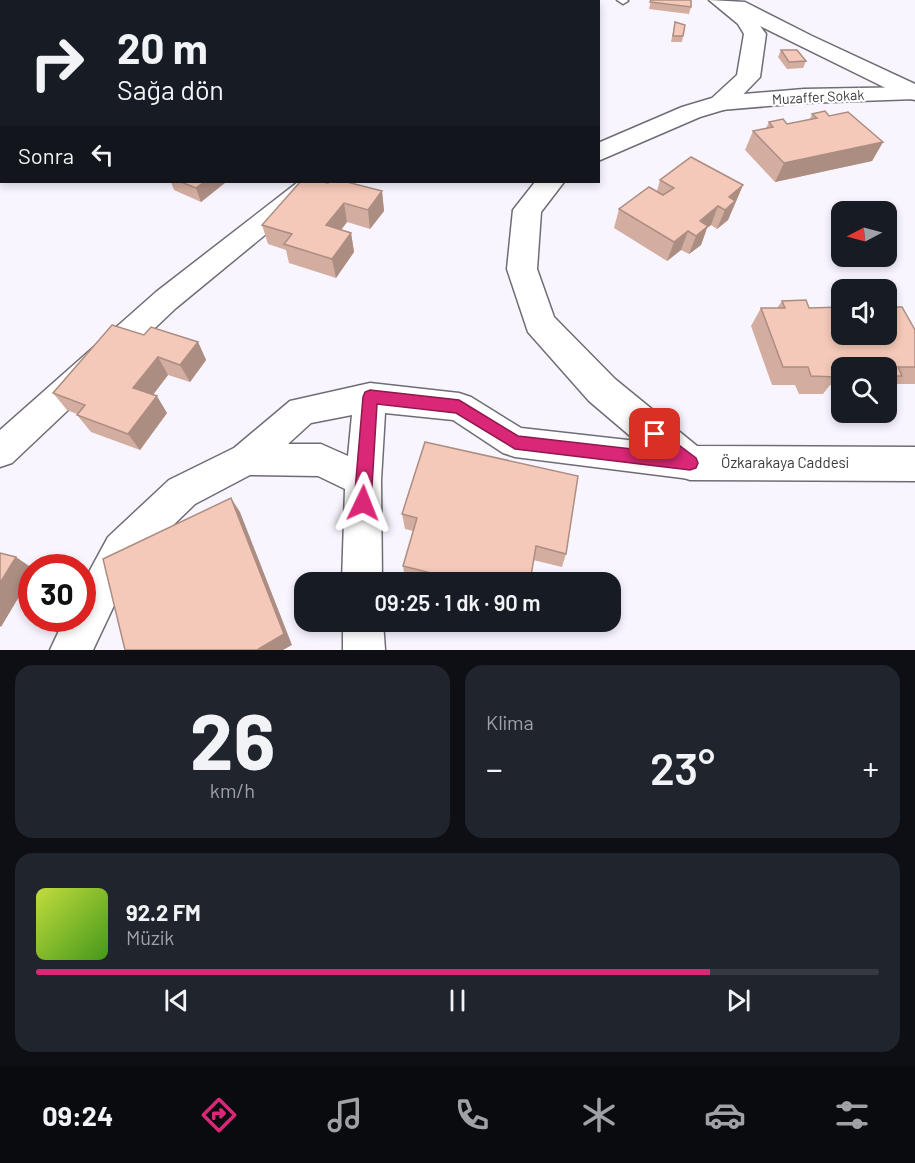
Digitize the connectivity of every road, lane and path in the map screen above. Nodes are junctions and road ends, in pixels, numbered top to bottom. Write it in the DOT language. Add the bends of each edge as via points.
graph roads {
  1 [pos="719,0"];
  2 [pos="727,0"];
  3 [pos="915,93"];
  4 [pos="721,103"];
  5 [pos="600,152"];
  6 [pos="312,183"];
  7 [pos="549,183"];
  8 [pos="370,397"];
  9 [pos="0,452"];
  10 [pos="246,459"];
  11 [pos="690,463"];
  12 [pos="915,464"];
  13 [pos="363,480"];
  14 [pos="363,572"];
  15 [pos="363,632"];
  16 [pos="71,650"];
  17 [pos="364,650"];
  1 -- 4 [label="street" via="745,20 755,34 748,77"];
  2 -- 3 [label="street"];
  3 -- 4 [label="street, Muzaffer Sokak"];
  4 -- 5 [label="street"];
  6 -- 9 [label="street" via="166,300"];
  7 -- 11 [label="street" via="527,210 522,269 540,323 602,390"];
  8 -- 10 [label="street" via="302,411"];
  8 -- 11 [label="street" via="459,407 515,442"];
  8 -- 13 [label="street"];
  10 -- 13 [label="street" via="321,460"];
  10 -- 16 [label="street" via="182,492 121,550"];
  11 -- 12 [label="street, Özkarakaya Caddesi"];
  13 -- 14 [label="street"];
  15 -- 17 [label="street"];
}
